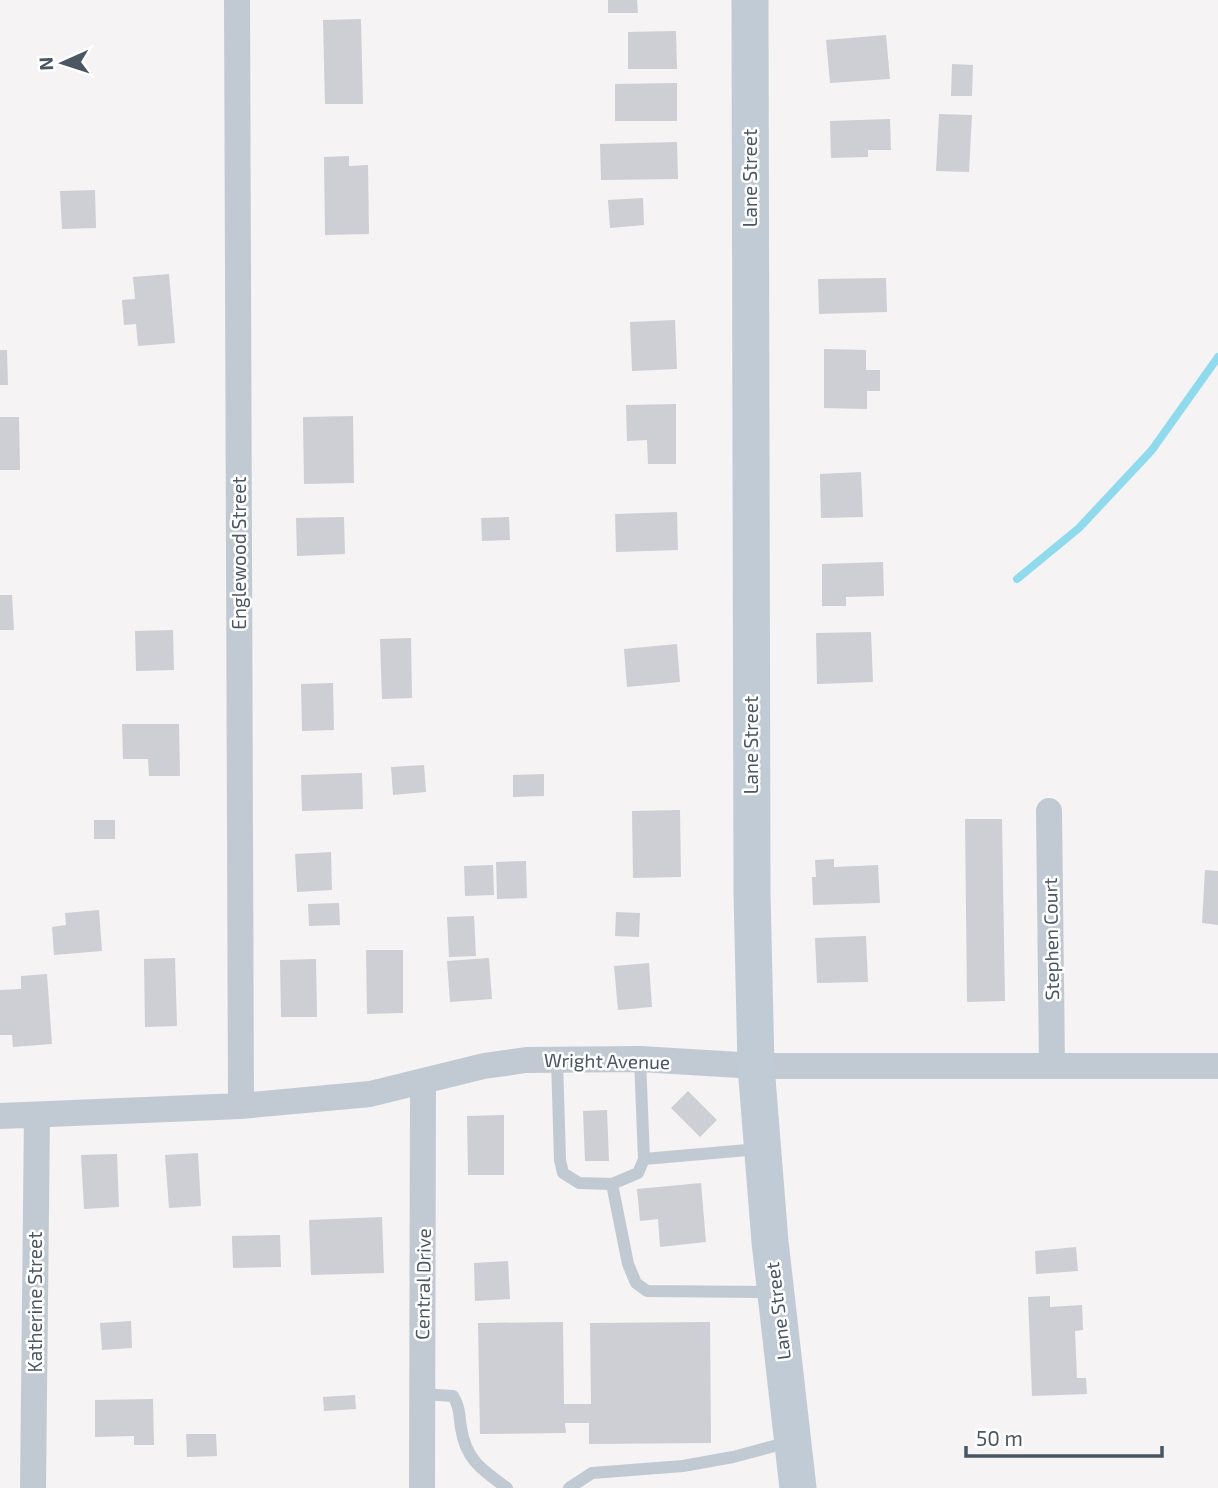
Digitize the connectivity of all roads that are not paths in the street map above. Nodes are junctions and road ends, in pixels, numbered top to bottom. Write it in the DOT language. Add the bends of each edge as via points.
graph roads {
  1 [pos="237,0"];
  2 [pos="750,0"];
  3 [pos="1049,811"];
  4 [pos="640,1059"];
  5 [pos="557,1060"];
  6 [pos="755,1066"];
  7 [pos="1052,1066"];
  8 [pos="1218,1066"];
  9 [pos="423,1081"];
  10 [pos="241,1106"];
  11 [pos="37,1115"];
  12 [pos="0,1116"];
  13 [pos="762,1149"];
  14 [pos="644,1159"];
  15 [pos="612,1184"];
  16 [pos="775,1292"];
  17 [pos="422,1394"];
  18 [pos="793,1441"];
  19 [pos="33,1488"];
  20 [pos="422,1488"];
  21 [pos="507,1488"];
  22 [pos="569,1488"];
  23 [pos="798,1488"];
  1 -- 10 [label="street, Englewood Street"];
  2 -- 6 [label="main road, Lane Street"];
  3 -- 7 [label="street, Stephen Court"];
  4 -- 5 [label="street, Wright Avenue"];
  4 -- 6 [label="street, Wright Avenue"];
  4 -- 14 [label="lane"];
  5 -- 9 [label="street, Wright Avenue" via="505,1063"];
  5 -- 15 [label="lane" via="563,1173 579,1183"];
  6 -- 7 [label="street, Wright Avenue"];
  6 -- 13 [label="main road, Lane Street"];
  7 -- 8 [label="street, Wright Avenue"];
  9 -- 10 [label="street, Wright Avenue" via="370,1094"];
  9 -- 17 [label="street, Central Drive"];
  10 -- 11 [label="street, Wright Avenue"];
  11 -- 12 [label="street, Wright Avenue"];
  11 -- 19 [label="street, Katherine Street"];
  13 -- 14 [label="lane"];
  13 -- 16 [label="main road, Lane Street"];
  14 -- 15 [label="lane" via="638,1173"];
  15 -- 16 [label="lane" via="636,1283 647,1290"];
  16 -- 18 [label="main road, Lane Street"];
  17 -- 20 [label="street, Central Drive"];
  17 -- 21 [label="lane" via="453,1396 460,1408 465,1444 476,1466"];
  18 -- 22 [label="lane" via="683,1466 592,1474"];
  18 -- 23 [label="main road, Lane Street"];
}
